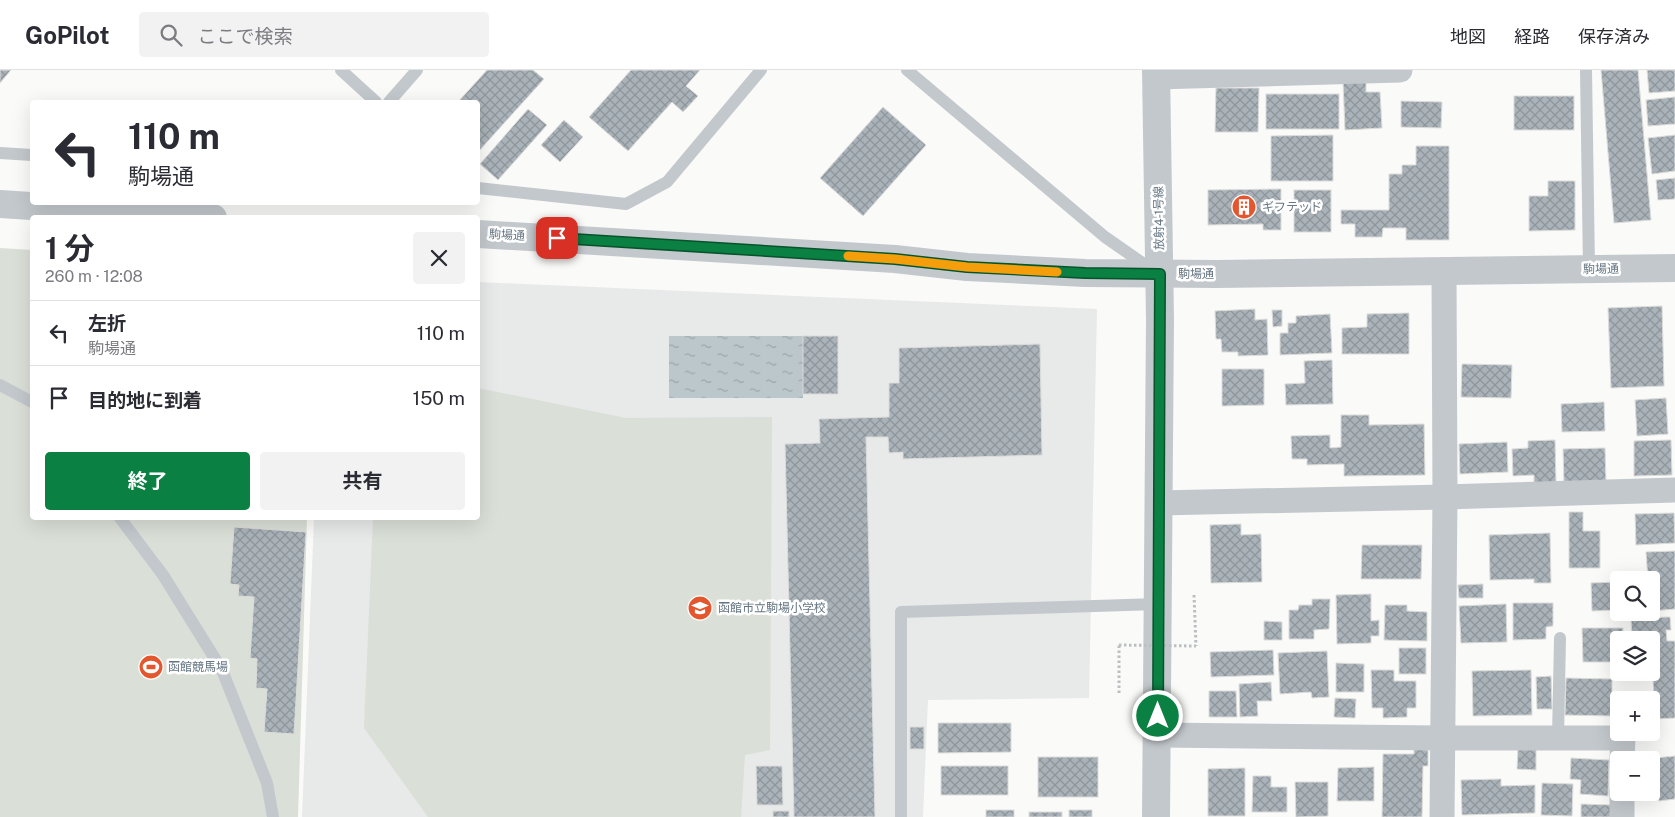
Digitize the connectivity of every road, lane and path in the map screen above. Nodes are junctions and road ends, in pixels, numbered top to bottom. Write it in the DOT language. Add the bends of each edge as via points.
graph roads {
  1 [pos="341,70"];
  2 [pos="417,70"];
  3 [pos="761,70"];
  4 [pos="907,70"];
  5 [pos="1400,70"];
  6 [pos="1586,70"];
  7 [pos="1156,74"];
  8 [pos="374,100"];
  9 [pos="391,100"];
  10 [pos="0,153"];
  11 [pos="30,155"];
  12 [pos="480,188"];
  13 [pos="0,204"];
  14 [pos="167,215"];
  15 [pos="480,234"];
  16 [pos="1589,268"];
  17 [pos="1675,268"];
  18 [pos="1444,272"];
  19 [pos="1160,274"];
  20 [pos="0,385"];
  21 [pos="30,401"];
  22 [pos="1675,490"];
  23 [pos="1445,497"];
  24 [pos="1158,502"];
  25 [pos="121,520"];
  26 [pos="1194,596"];
  27 [pos="1158,604"];
  28 [pos="1560,638"];
  29 [pos="1119,693"];
  30 [pos="1158,735"];
  31 [pos="1558,737"];
  32 [pos="1442,738"];
  33 [pos="1622,751"];
  34 [pos="1622,801"];
  35 [pos="273,817"];
  36 [pos="900,817"];
  37 [pos="1156,817"];
  38 [pos="1442,817"];
  39 [pos="1622,817"];
  1 -- 8 [label="lane"];
  2 -- 9 [label="lane"];
  3 -- 12 [label="lane" via="667,182 626,204"];
  4 -- 19 [label="lane" via="1105,237"];
  5 -- 7 [label="street"];
  6 -- 16 [label="lane"];
  7 -- 19 [label="street, 放射4-1号線"];
  10 -- 11 [label="lane"];
  13 -- 14 [label="street"];
  15 -- 19 [label="street, 駒場通" via="895,259 967,267"];
  16 -- 17 [label="street, 駒場通"];
  16 -- 18 [label="street, 駒場通"];
  18 -- 19 [label="street, 駒場通"];
  18 -- 23 [label="street"];
  19 -- 24 [label="street, 放射4-1号線"];
  20 -- 21 [label="lane"];
  22 -- 23 [label="street"];
  23 -- 24 [label="street"];
  23 -- 32 [label="street"];
  24 -- 27 [label="street, 放射4-1号線"];
  25 -- 35 [label="lane" via="162,575 222,670 266,783"];
  26 -- 29 [label="path, bridge" via="1196,646 1119,645"];
  27 -- 30 [label="street, 放射4-1号線"];
  27 -- 36 [label="lane" via="901,612"];
  28 -- 31 [label="lane"];
  30 -- 32 [label="street"];
  30 -- 37 [label="street, 放射4-1号線"];
  31 -- 32 [label="street"];
  31 -- 33 [label="street" via="1622,738"];
  32 -- 38 [label="street"];
  34 -- 39 [label="street"];
}
